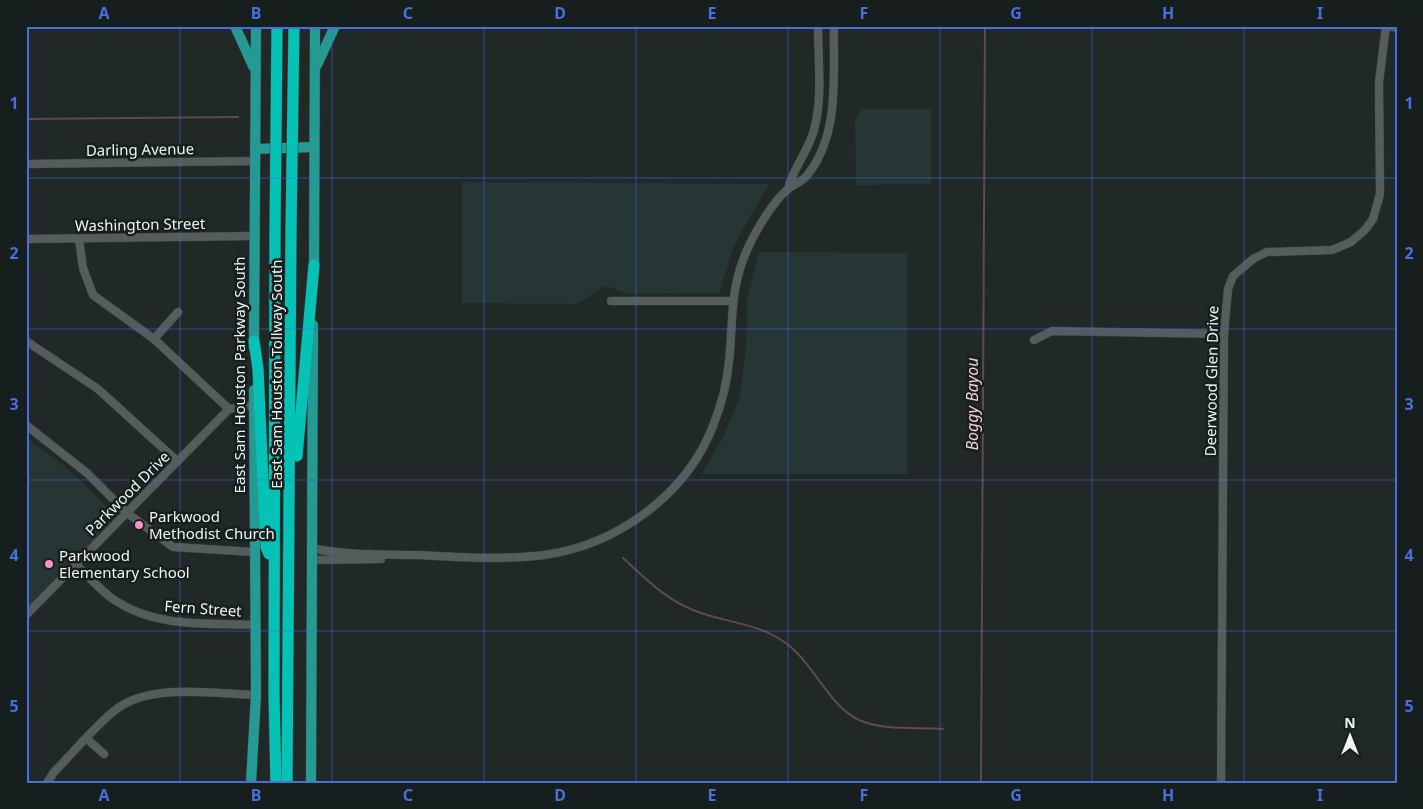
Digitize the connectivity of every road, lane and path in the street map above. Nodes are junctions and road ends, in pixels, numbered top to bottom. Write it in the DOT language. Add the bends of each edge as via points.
graph roads {
  1 [pos="235,26"];
  2 [pos="256,26"];
  3 [pos="276,26"];
  4 [pos="294,26"];
  5 [pos="315,26"];
  6 [pos="335,26"];
  7 [pos="818,26"];
  8 [pos="834,26"];
  9 [pos="1388,26"];
  10 [pos="1397,28"];
  11 [pos="315,70"];
  12 [pos="255,71"];
  13 [pos="818,107"];
  14 [pos="832,109"];
  15 [pos="314,147"];
  16 [pos="255,149"];
  17 [pos="255,161"];
  18 [pos="26,164"];
  19 [pos="788,189"];
  20 [pos="254,236"];
  21 [pos="79,239"];
  22 [pos="26,240"];
  23 [pos="314,265"];
  24 [pos="611,301"];
  25 [pos="732,301"];
  26 [pos="178,312"];
  27 [pos="1224,334"];
  28 [pos="154,339"];
  29 [pos="1034,340"];
  30 [pos="26,341"];
  31 [pos="254,341"];
  32 [pos="254,405"];
  33 [pos="229,409"];
  34 [pos="26,425"];
  35 [pos="178,461"];
  36 [pos="126,513"];
  37 [pos="291,525"];
  38 [pos="312,548"];
  39 [pos="254,552"];
  40 [pos="438,556"];
  41 [pos="312,560"];
  42 [pos="76,565"];
  43 [pos="274,565"];
  44 [pos="26,615"];
  45 [pos="256,625"];
  46 [pos="256,695"];
  47 [pos="87,739"];
  48 [pos="104,754"];
  49 [pos="47,783"];
  50 [pos="251,783"];
  51 [pos="276,783"];
  52 [pos="287,783"];
  53 [pos="311,783"];
  54 [pos="1221,783"];
  1 -- 12 [label="main road"];
  2 -- 12 [label="main road, East Sam Houston Parkway South"];
  3 -- 43 [label="highway, East Sam Houston Tollway South, bridge"];
  4 -- 37 [label="highway, East Sam Houston Tollway South, bridge"];
  5 -- 11 [label="main road"];
  6 -- 11 [label="main road"];
  7 -- 13 [label="street"];
  8 -- 14 [label="street"];
  9 -- 10 [label="street"];
  9 -- 27 [label="street, Deerwood Glen Drive" via="1379,82 1380,194 1373,219 1352,242 1332,250 1267,252 1253,259 1233,276 1224,305"];
  11 -- 15 [label="main road"];
  12 -- 16 [label="main road, East Sam Houston Parkway South"];
  13 -- 14 [label="street"];
  13 -- 19 [label="street" via="811,140"];
  14 -- 19 [label="street" via="824,145 815,165 804,180"];
  15 -- 16 [label="main road"];
  15 -- 23 [label="main road"];
  16 -- 17 [label="main road, East Sam Houston Parkway South"];
  17 -- 18 [label="street, Darling Avenue"];
  17 -- 20 [label="main road, East Sam Houston Parkway South"];
  19 -- 25 [label="street" via="752,240 742,262"];
  20 -- 21 [label="street, Washington Street"];
  20 -- 31 [label="main road, East Sam Houston Parkway South"];
  21 -- 22 [label="street, Washington Street"];
  21 -- 28 [label="street" via="83,268 93,295"];
  23 -- 37 [label="highway"];
  23 -- 38 [label="main road"];
  24 -- 25 [label="street"];
  25 -- 40 [label="street" via="728,368 714,424 700,454 687,472 653,507 606,537 563,551 519,556"];
  26 -- 28 [label="street"];
  27 -- 29 [label="street" via="1052,332"];
  27 -- 54 [label="street, Deerwood Glen Drive"];
  28 -- 33 [label="street"];
  30 -- 35 [label="street" via="98,388"];
  31 -- 32 [label="main road, East Sam Houston Parkway South"];
  31 -- 43 [label="highway" via="266,546"];
  32 -- 33 [label="street"];
  32 -- 39 [label="main road, East Sam Houston Parkway South"];
  33 -- 35 [label="street, Parkwood Drive"];
  34 -- 36 [label="street" via="87,473"];
  35 -- 36 [label="street, Parkwood Drive"];
  36 -- 39 [label="street" via="173,547"];
  36 -- 42 [label="street, Parkwood Drive"];
  37 -- 52 [label="highway, East Sam Houston Tollway South"];
  38 -- 40 [label="street"];
  38 -- 41 [label="main road"];
  39 -- 45 [label="main road, East Sam Houston Parkway South"];
  40 -- 41 [label="street"];
  41 -- 53 [label="main road"];
  42 -- 44 [label="street, Parkwood Drive"];
  42 -- 45 [label="street, Fern Street" via="115,601 138,614 166,622"];
  43 -- 51 [label="highway, East Sam Houston Tollway South"];
  45 -- 46 [label="main road, East Sam Houston Parkway South"];
  46 -- 47 [label="street" via="150,694 114,711"];
  46 -- 50 [label="main road, East Sam Houston Parkway South"];
  47 -- 48 [label="street"];
  47 -- 49 [label="street"];
}
